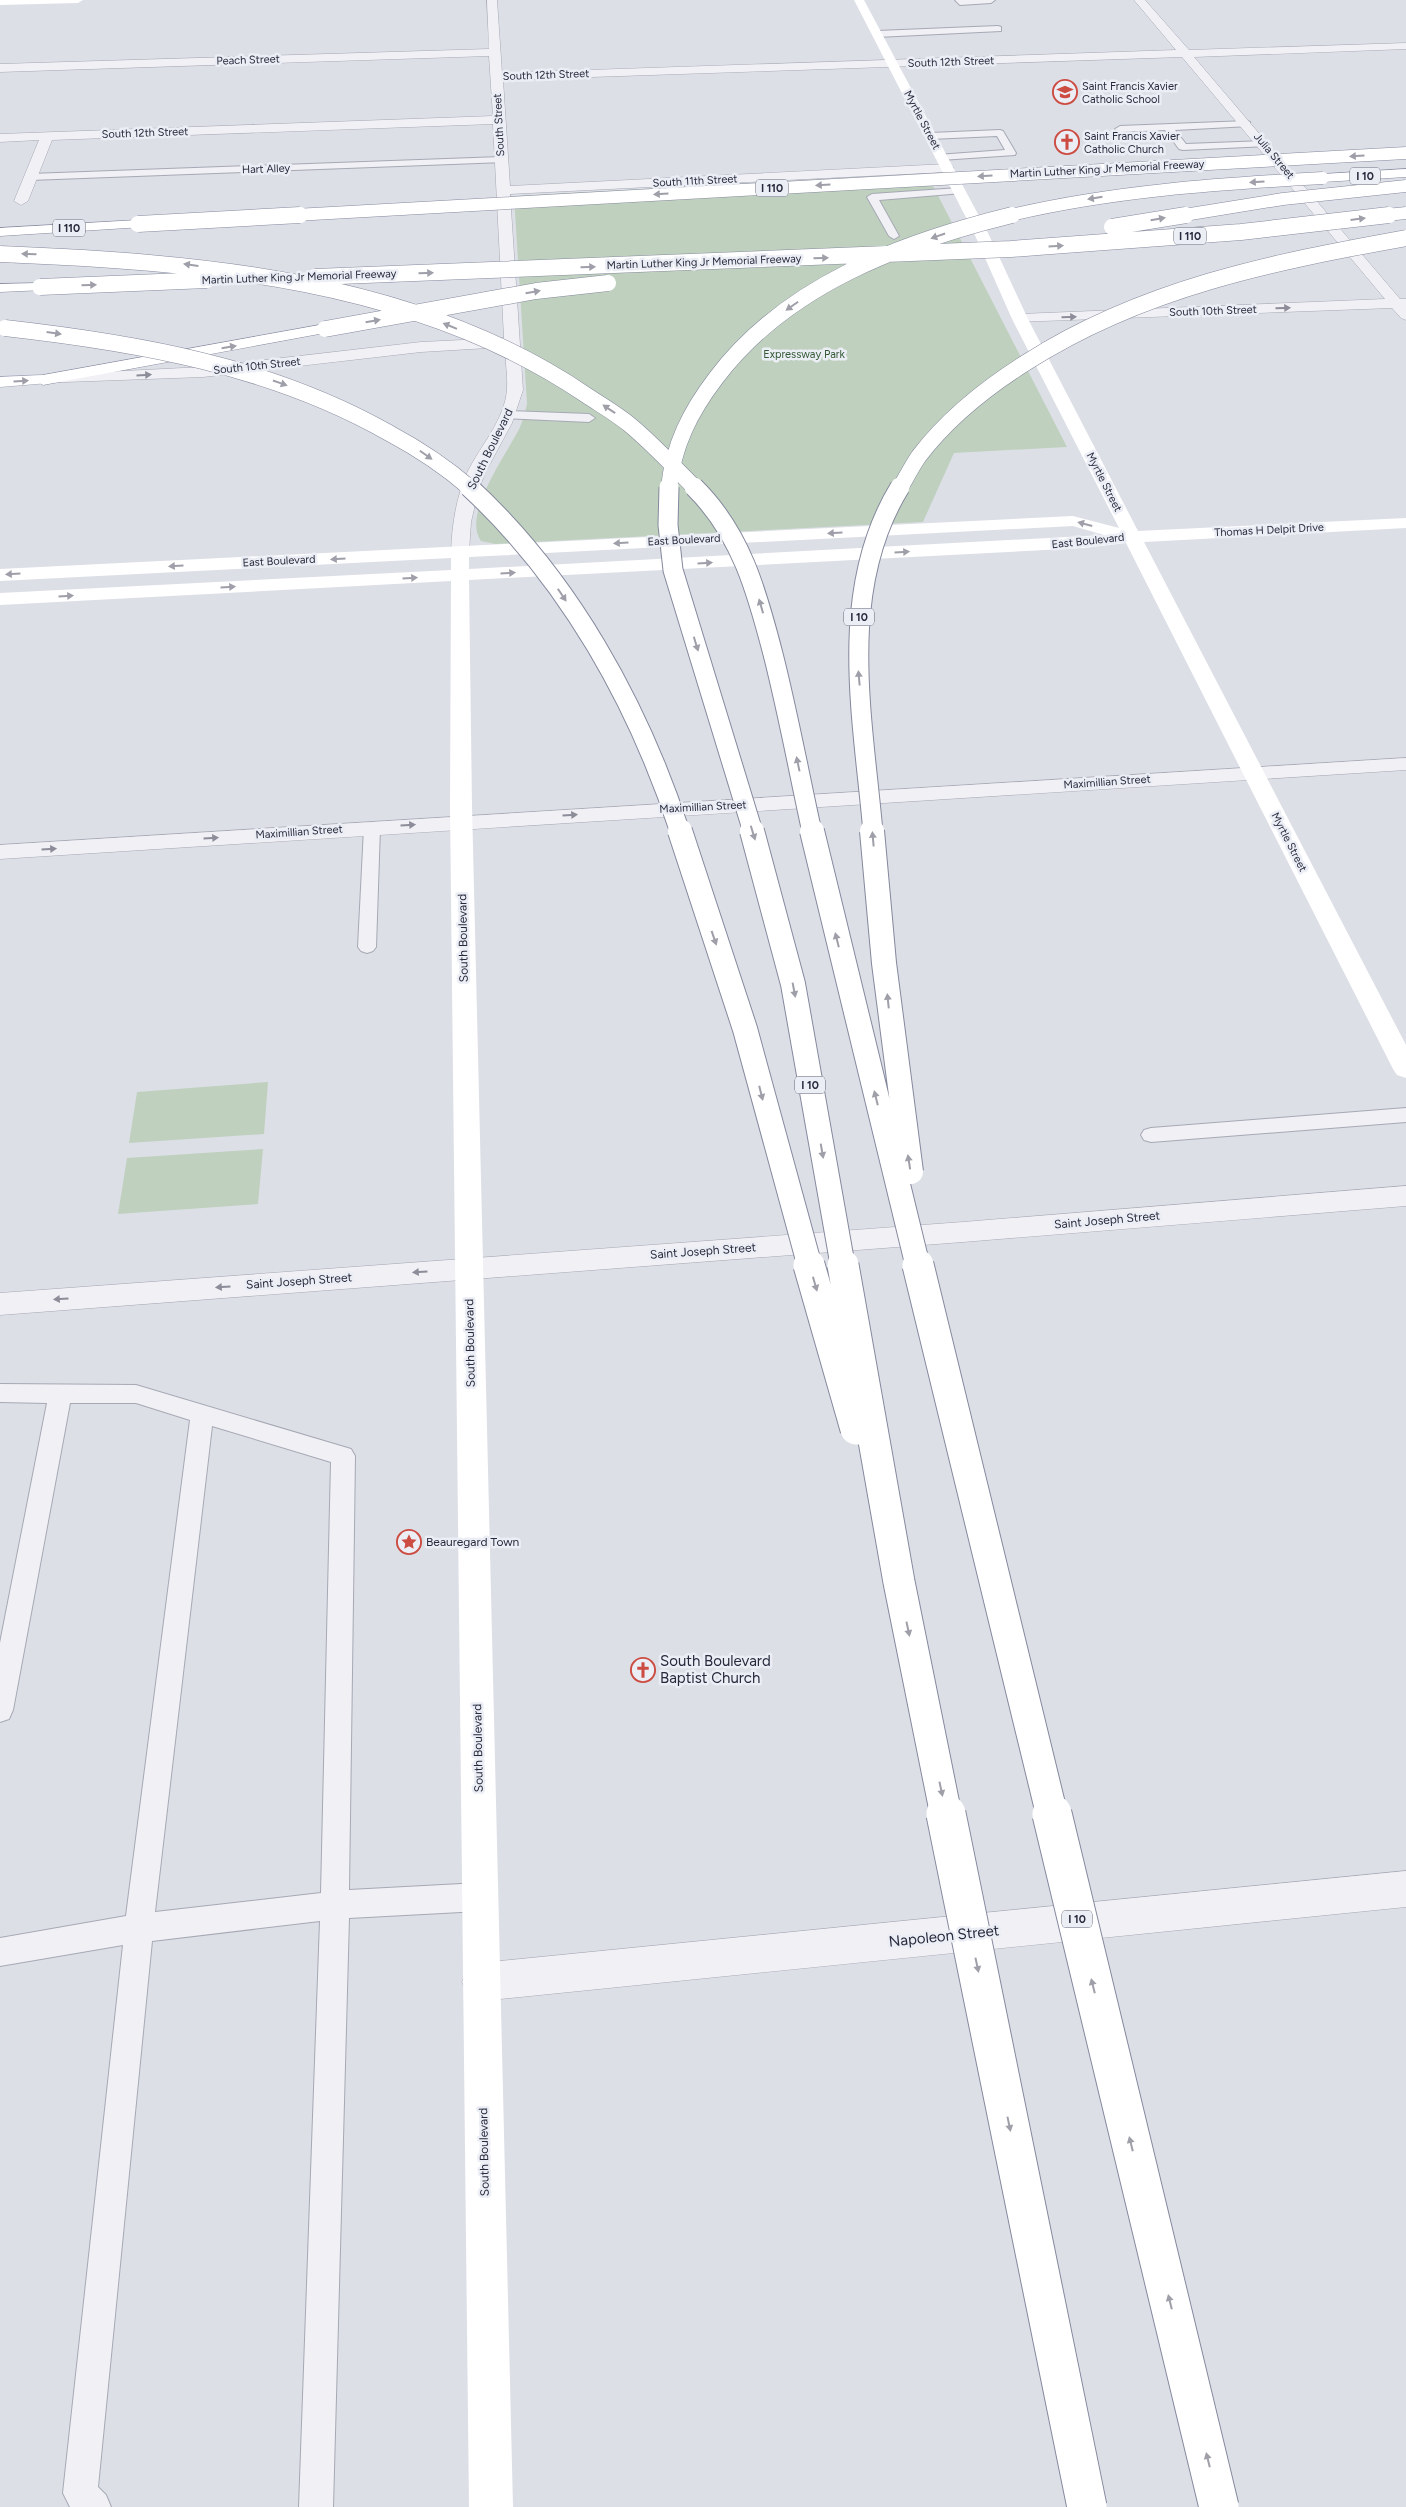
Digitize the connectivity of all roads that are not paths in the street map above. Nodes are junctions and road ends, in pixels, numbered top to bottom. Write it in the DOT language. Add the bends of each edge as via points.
graph roads {
  1 [pos="78,0"];
  2 [pos="492,0"];
  3 [pos="859,0"];
  4 [pos="959,0"];
  5 [pos="991,0"];
  6 [pos="1139,0"];
  7 [pos="0,2"];
  8 [pos="998,29"];
  9 [pos="877,34"];
  10 [pos="1406,46"];
  11 [pos="495,52"];
  12 [pos="1185,54"];
  13 [pos="892,64"];
  14 [pos="0,68"];
  15 [pos="496,77"];
  16 [pos="499,120"];
  17 [pos="1247,124"];
  18 [pos="1168,127"];
  19 [pos="1120,129"];
  20 [pos="930,136"];
  21 [pos="47,137"];
  22 [pos="0,138"];
  23 [pos="1265,144"];
  24 [pos="1406,153"];
  25 [pos="501,160"];
  26 [pos="944,162"];
  27 [pos="1406,173"];
  28 [pos="30,177"];
  29 [pos="1406,186"];
  30 [pos="503,190"];
  31 [pos="959,191"];
  32 [pos="8,193"];
  33 [pos="1406,213"];
  34 [pos="138,224"];
  35 [pos="1314,224"];
  36 [pos="0,225"];
  37 [pos="0,232"];
  38 [pos="894,236"];
  39 [pos="1406,238"];
  40 [pos="973,251"];
  41 [pos="0,254"];
  42 [pos="980,266"];
  43 [pos="882,272"];
  44 [pos="814,275"];
  45 [pos="621,282"];
  46 [pos="0,288"];
  47 [pos="1403,307"];
  48 [pos="1020,319"];
  49 [pos="3,328"];
  50 [pos="512,342"];
  51 [pos="43,380"];
  52 [pos="0,382"];
  53 [pos="509,415"];
  54 [pos="589,418"];
  55 [pos="1406,523"];
  56 [pos="1132,537"];
  57 [pos="460,552"];
  58 [pos="0,575"];
  59 [pos="459,575"];
  60 [pos="0,599"];
  61 [pos="1406,764"];
  62 [pos="1254,773"];
  63 [pos="461,822"];
  64 [pos="372,828"];
  65 [pos="0,852"];
  66 [pos="367,947"];
  67 [pos="1406,1069"];
  68 [pos="1406,1115"];
  69 [pos="1151,1135"];
  70 [pos="1406,1196"];
  71 [pos="468,1268"];
  72 [pos="0,1304"];
  73 [pos="935,1332"];
  74 [pos="0,1393"];
  75 [pos="60,1394"];
  76 [pos="202,1413"];
  77 [pos="899,1582"];
  78 [pos="0,1710"];
  79 [pos="1406,1888"];
  80 [pos="480,1897"];
  81 [pos="336,1906"];
  82 [pos="139,1928"];
  83 [pos="0,1952"];
  84 [pos="481,1982"];
  85 [pos="94,2507"];
  86 [pos="316,2507"];
  87 [pos="491,2507"];
  88 [pos="1087,2507"];
  89 [pos="1219,2507"];
  1 -- 7 [label="main road"];
  2 -- 11 [label="street, South Street"];
  3 -- 9 [label="main road, Myrtle Street"];
  4 -- 5 [label="lane"];
  6 -- 12 [label="street, Julia Street"];
  8 -- 9 [label="lane"];
  9 -- 13 [label="main road, Myrtle Street"];
  10 -- 12 [label="street, South 12th Street"];
  11 -- 14 [label="street, Peach Street"];
  11 -- 15 [label="street, South Street"];
  12 -- 13 [label="street, South 12th Street"];
  12 -- 17 [label="street, Julia Street"];
  13 -- 15 [label="street, South 12th Street"];
  13 -- 20 [label="main road, Myrtle Street"];
  15 -- 16 [label="street, South Street"];
  16 -- 21 [label="street, South 12th Street"];
  16 -- 25 [label="street, South Street"];
  17 -- 18 [label="lane"];
  17 -- 23 [label="street, Julia Street"];
  18 -- 19 [label="lane"];
  18 -- 23 [label="lane" via="1183,147"];
  20 -- 26 [label="main road, Myrtle Street"];
  20 -- 26 [label="lane" via="1000,133 1011,153"];
  21 -- 22 [label="street, South 12th Street"];
  21 -- 28 [label="street"];
  23 -- 47 [label="street, Julia Street"];
  24 -- 34 [label="main road, Martin Luther King Jr Memorial Freeway / I 110, one-way, bridge"];
  25 -- 28 [label="lane, Hart Alley"];
  25 -- 30 [label="street, South Street"];
  26 -- 30 [label="street, South 11th Street"];
  26 -- 31 [label="main road, Myrtle Street"];
  27 -- 77 [label="main road, I 10, one-way, bridge" via="1186,186 1117,195 1020,212 903,248 827,284 760,330 710,383 676,448 668,495 673,570 762,860 786,950"];
  28 -- 32 [label="street" via="23,197"];
  40 -- 29 [label="main road, one-way, bridge" via="1283,199"];
  30 -- 50 [label="street, South Boulevard"];
  31 -- 38 [label="lane" via="872,197"];
  31 -- 48 [label="main road, Myrtle Street"];
  35 -- 33 [label="main road, Martin Luther King Jr Memorial Freeway / I 110, one-way, bridge"];
  34 -- 36 [label="main road"];
  34 -- 37 [label="main road, Martin Luther King Jr Memorial Freeway / I 110"];
  40 -- 35 [label="main road, Martin Luther King Jr Memorial Freeway / I 110, one-way, bridge" via="1174,238"];
  35 -- 42 [label="main road, bridge" via="1132,252"];
  73 -- 39 [label="main road, I 10, one-way, bridge" via="889,1009 858,665 857,635 864,578 887,511 919,458 954,419 1018,367 1066,338 1148,301 1206,281 1279,262"];
  46 -- 40 [label="main road, Martin Luther King Jr Memorial Freeway / I 110, one-way, bridge"];
  73 -- 41 [label="main road, one-way, bridge" via="824,892 764,615 740,550 702,495 648,438 574,386 493,343 433,320 333,291 223,270 113,258"];
  43 -- 44 [label="main road, bridge"];
  51 -- 45 [label="main road, one-way, bridge" via="536,291"];
  48 -- 47 [label="street, South 10th Street, one-way"];
  48 -- 56 [label="main road, Myrtle Street"];
  49 -- 77 [label="main road, one-way, bridge" via="80,337 191,357 286,386 356,415 414,446 464,483 516,532 552,580 625,701 660,775 744,1028"];
  51 -- 50 [label="street, South 10th Street, one-way" via="203,372 421,346"];
  50 -- 53 [label="street, South Boulevard" via="515,390"];
  52 -- 51 [label="main road, South 10th Street, one-way"];
  53 -- 54 [label="lane"];
  53 -- 57 [label="street, South Boulevard" via="466,498"];
  55 -- 56 [label="main road, Thomas H Delpit Drive"];
  56 -- 57 [label="main road, East Boulevard, one-way" via="1073,521"];
  59 -- 56 [label="main road, East Boulevard, one-way" via="1084,543"];
  56 -- 62 [label="main road, Myrtle Street"];
  57 -- 58 [label="main road, East Boulevard, one-way"];
  57 -- 59 [label="main road, South Boulevard"];
  60 -- 59 [label="main road, East Boulevard, one-way"];
  59 -- 63 [label="main road, South Boulevard"];
  61 -- 62 [label="street, Maximillian Street"];
  63 -- 62 [label="street, Maximillian Street, one-way"];
  62 -- 67 [label="main road, Myrtle Street"];
  64 -- 63 [label="street, Maximillian Street, one-way"];
  63 -- 71 [label="main road, South Boulevard"];
  65 -- 64 [label="street, Maximillian Street, one-way"];
  64 -- 66 [label="lane"];
  68 -- 69 [label="lane"];
  70 -- 71 [label="street, Saint Joseph Street"];
  71 -- 72 [label="street, Saint Joseph Street, one-way"];
  71 -- 80 [label="main road, South Boulevard"];
  89 -- 73 [label="main road, I 10, one-way, bridge"];
  74 -- 75 [label="lane"];
  75 -- 76 [label="lane" via="136,1394"];
  75 -- 78 [label="lane"];
  76 -- 81 [label="lane" via="343,1456"];
  76 -- 82 [label="lane"];
  77 -- 88 [label="main road, I 10, one-way, bridge"];
  79 -- 84 [label="street, Napoleon Street"];
  80 -- 81 [label="lane"];
  80 -- 84 [label="main road, South Boulevard"];
  81 -- 82 [label="lane"];
  81 -- 86 [label="lane"];
  82 -- 83 [label="lane"];
  82 -- 85 [label="lane" via="80,2492"];
  84 -- 87 [label="main road, South Boulevard"];
}
